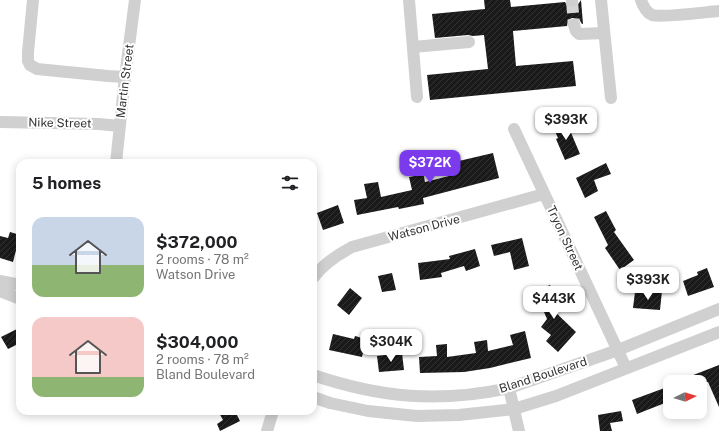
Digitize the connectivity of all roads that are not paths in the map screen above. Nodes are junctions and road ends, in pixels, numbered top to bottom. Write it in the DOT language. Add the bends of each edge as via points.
graph roads {
  1 [pos="32,0"];
  2 [pos="135,0"];
  3 [pos="410,0"];
  4 [pos="601,0"];
  5 [pos="643,4"];
  6 [pos="719,11"];
  7 [pos="574,25"];
  8 [pos="604,33"];
  9 [pos="469,42"];
  10 [pos="413,47"];
  11 [pos="125,77"];
  12 [pos="417,97"];
  13 [pos="611,98"];
  14 [pos="0,122"];
  15 [pos="120,126"];
  16 [pos="514,128"];
  17 [pos="116,159"];
  18 [pos="544,194"];
  19 [pos="317,274"];
  20 [pos="0,281"];
  21 [pos="16,284"];
  22 [pos="0,291"];
  23 [pos="16,297"];
  24 [pos="719,310"];
  25 [pos="719,332"];
  26 [pos="618,350"];
  27 [pos="626,368"];
  28 [pos="317,376"];
  29 [pos="509,388"];
  30 [pos="317,398"];
  31 [pos="514,409"];
  32 [pos="272,415"];
  33 [pos="267,431"];
  34 [pos="518,431"];
  1 -- 11 [label="street" via="28,61 33,68"];
  2 -- 11 [label="street, Martin Street"];
  3 -- 10 [label="street"];
  4 -- 8 [label="street"];
  5 -- 6 [label="street" via="649,13 659,16"];
  7 -- 8 [label="street" via="579,34"];
  8 -- 13 [label="street"];
  9 -- 10 [label="street"];
  10 -- 12 [label="street"];
  11 -- 15 [label="street, Martin Street"];
  14 -- 15 [label="street, Nike Street"];
  15 -- 17 [label="street, Martin Street"];
  16 -- 18 [label="street, Tryon Street"];
  18 -- 19 [label="street, Watson Drive" via="352,247 336,256"];
  18 -- 26 [label="street, Tryon Street"];
  20 -- 21 [label="street"];
  22 -- 23 [label="street"];
  24 -- 26 [label="street, Bland Boulevard"];
  25 -- 27 [label="street, Bland Boulevard"];
  26 -- 27 [label="street, Tryon Street"];
  26 -- 29 [label="street, Bland Boulevard"];
  27 -- 31 [label="street, Bland Boulevard" via="556,396"];
  28 -- 29 [label="street, Bland Boulevard" via="358,389 401,396 460,396"];
  29 -- 31 [label="street"];
  30 -- 31 [label="street, Bland Boulevard" via="368,411 417,416 459,415"];
  31 -- 34 [label="street"];
  32 -- 33 [label="street"];
}
